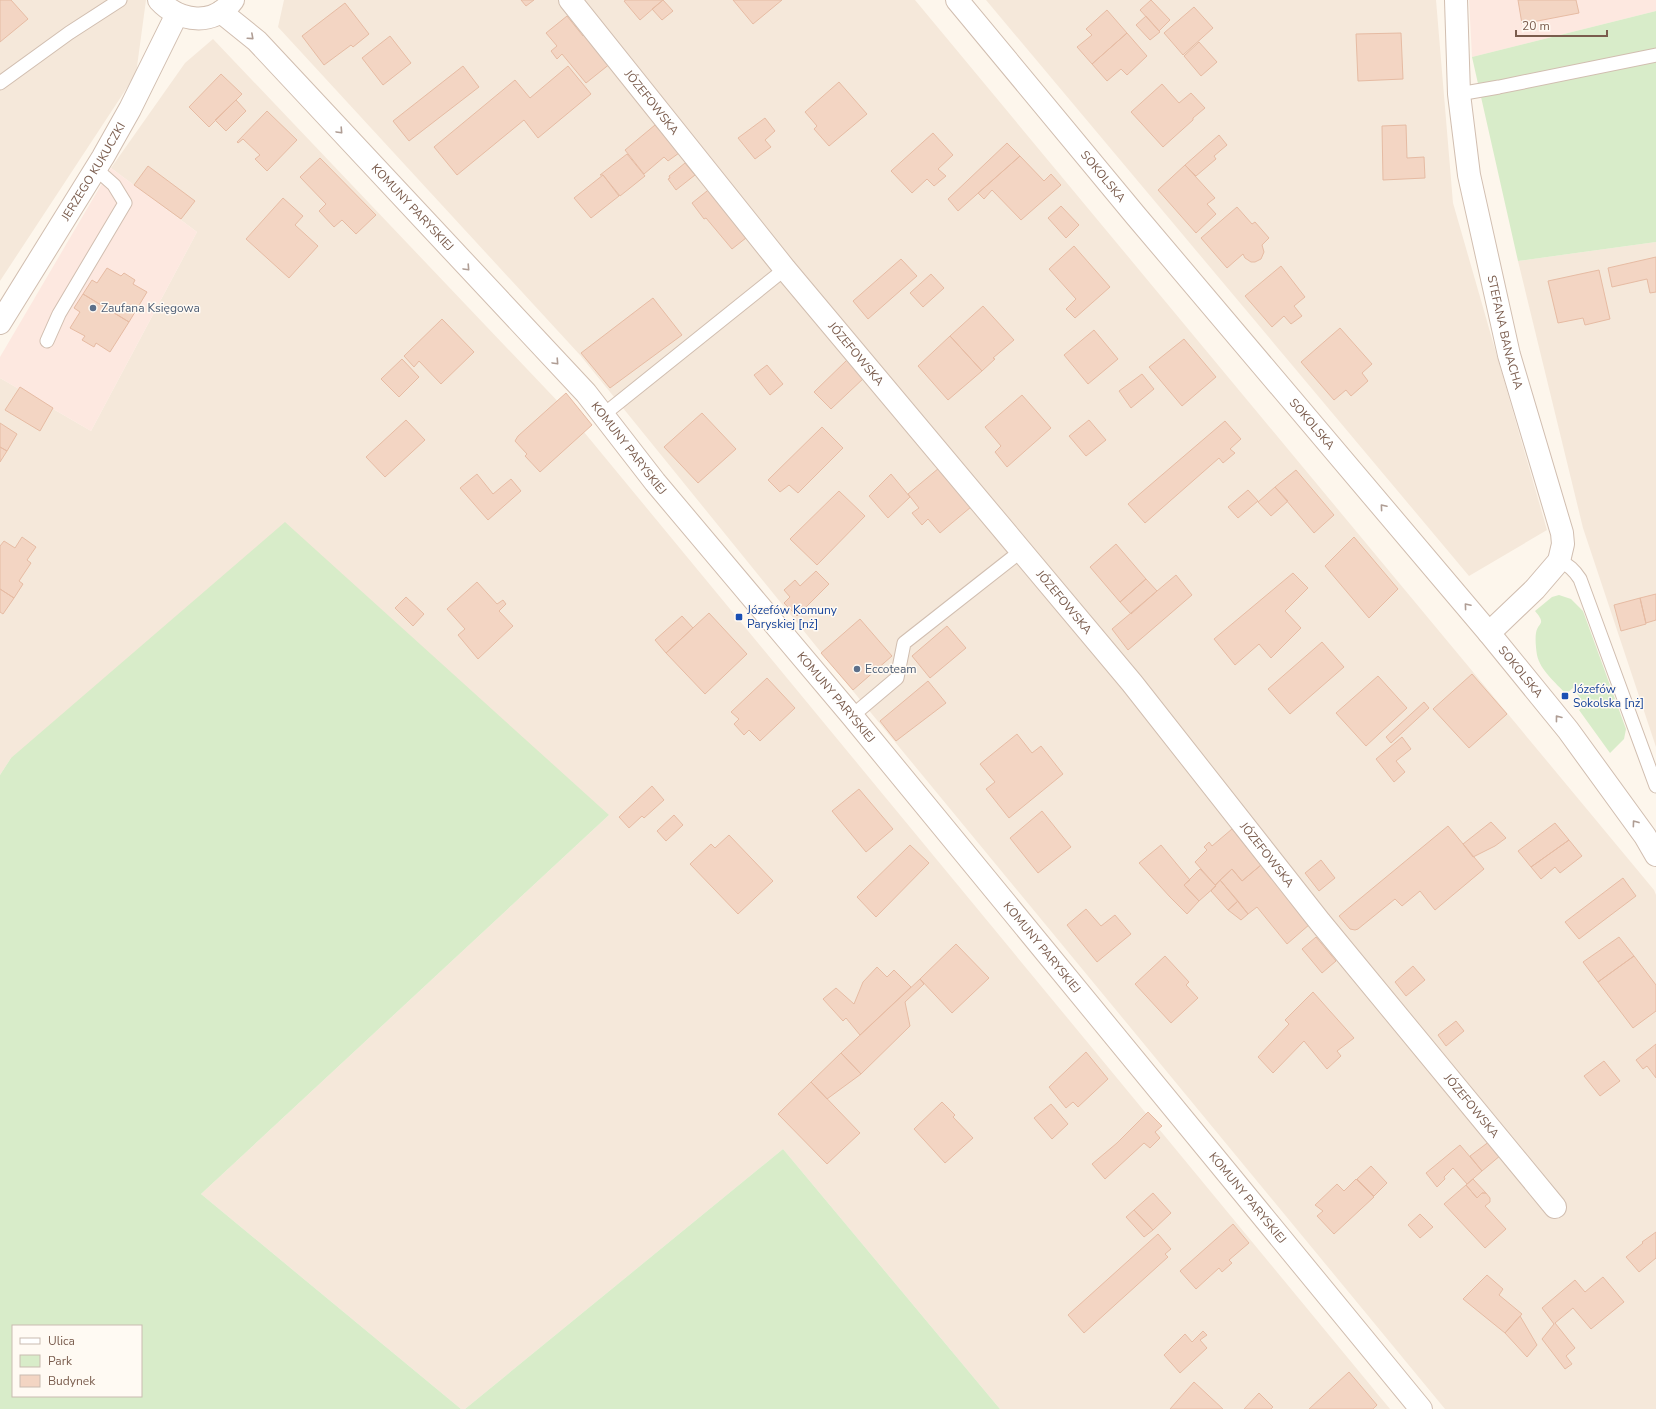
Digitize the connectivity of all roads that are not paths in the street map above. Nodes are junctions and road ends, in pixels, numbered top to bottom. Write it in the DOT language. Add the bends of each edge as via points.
graph roads {
  1 [pos="120,0"];
  2 [pos="159,0"];
  3 [pos="570,0"];
  4 [pos="957,0"];
  5 [pos="1456,0"];
  6 [pos="227,6"];
  7 [pos="177,14"];
  8 [pos="1656,55"];
  9 [pos="0,83"];
  10 [pos="1459,94"];
  11 [pos="96,169"];
  12 [pos="785,269"];
  13 [pos="0,323"];
  14 [pos="47,341"];
  15 [pos="603,415"];
  16 [pos="1021,551"];
  17 [pos="1558,561"];
  18 [pos="1489,633"];
  19 [pos="852,716"];
  20 [pos="1656,786"];
  21 [pos="1656,855"];
  22 [pos="1555,1207"];
  23 [pos="1421,1409"];
  1 -- 9 [label="lane"];
  2 -- 7 [label="street" via="166,8"];
  3 -- 12 [label="street, JÓZEFOWSKA"];
  18 -- 4 [label="street, SOKOLSKA, one-way"];
  5 -- 10 [label="street, STEFANA BANACHA"];
  6 -- 7 [label="street" via="210,17 199,19"];
  6 -- 15 [label="street, KOMUNY PARYSKIEJ, one-way" via="256,41 586,393"];
  7 -- 11 [label="street, JERZEGO KUKUCZKI" via="130,110"];
  8 -- 10 [label="lane"];
  10 -- 17 [label="street, STEFANA BANACHA" via="1469,175 1509,355 1562,533 1563,544"];
  11 -- 13 [label="street, JERZEGO KUKUCZKI"];
  11 -- 14 [label="lane" via="114,185 125,203 59,314"];
  12 -- 15 [label="lane"];
  12 -- 16 [label="street, JÓZEFOWSKA"];
  15 -- 19 [label="street, KOMUNY PARYSKIEJ" via="655,482"];
  16 -- 19 [label="lane" via="904,643 897,678"];
  16 -- 22 [label="street, JÓZEFOWSKA" via="1132,683 1320,922"];
  17 -- 18 [label="street, STEFANA BANACHA" via="1535,589"];
  17 -- 20 [label="lane" via="1567,564 1580,579"];
  21 -- 18 [label="street, SOKOLSKA, one-way" via="1568,730"];
  19 -- 23 [label="street, KOMUNY PARYSKIEJ"];
}
